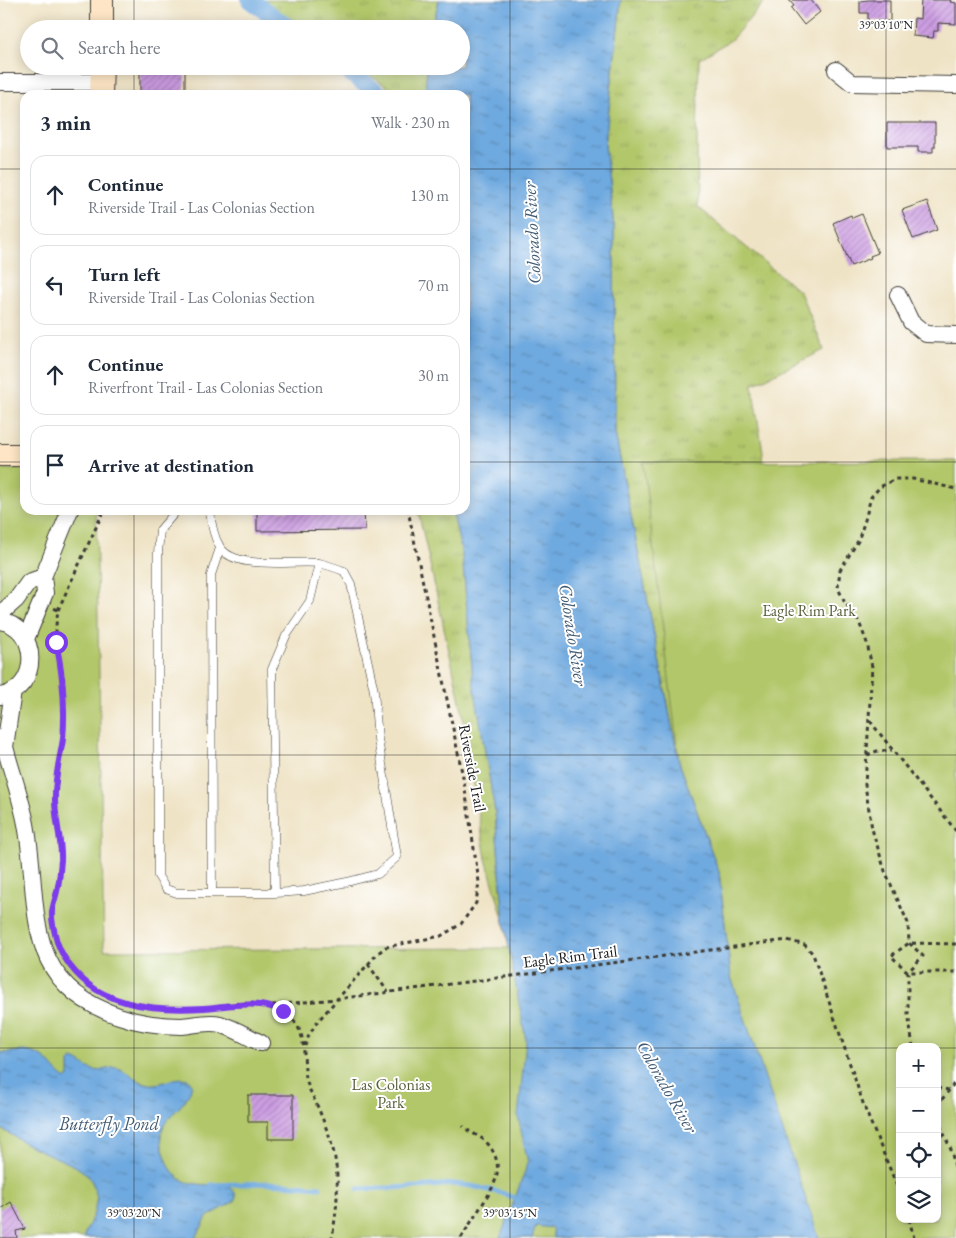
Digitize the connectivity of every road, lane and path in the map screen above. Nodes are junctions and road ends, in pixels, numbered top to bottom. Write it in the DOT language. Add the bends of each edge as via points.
graph roads {
  1 [pos="102,0"];
  2 [pos="102,20"];
  3 [pos="836,70"];
  4 [pos="102,81"];
  5 [pos="0,82"];
  6 [pos="956,85"];
  7 [pos="898,295"];
  8 [pos="956,335"];
  9 [pos="0,454"];
  10 [pos="20,455"];
  11 [pos="956,490"];
  12 [pos="68,515"];
  13 [pos="102,515"];
  14 [pos="173,515"];
  15 [pos="211,515"];
  16 [pos="409,515"];
  17 [pos="220,548"];
  18 [pos="319,563"];
  19 [pos="43,577"];
  20 [pos="47,605"];
  21 [pos="58,610"];
  22 [pos="0,614"];
  23 [pos="0,621"];
  24 [pos="26,639"];
  25 [pos="6,693"];
  26 [pos="870,721"];
  27 [pos="3,743"];
  28 [pos="892,750"];
  29 [pos="867,755"];
  30 [pos="956,831"];
  31 [pos="212,893"];
  32 [pos="275,893"];
  33 [pos="52,914"];
  34 [pos="909,943"];
  35 [pos="956,944"];
  36 [pos="368,964"];
  37 [pos="908,972"];
  38 [pos="956,972"];
  39 [pos="388,992"];
  40 [pos="337,999"];
  41 [pos="215,1006"];
  42 [pos="267,1006"];
  43 [pos="261,1043"];
  44 [pos="912,1043"];
  45 [pos="305,1046"];
  46 [pos="956,1082"];
  47 [pos="941,1089"];
  48 [pos="949,1090"];
  49 [pos="941,1101"];
  50 [pos="463,1126"];
  51 [pos="941,1127"];
  52 [pos="956,1171"];
  53 [pos="896,1184"];
  54 [pos="910,1223"];
  55 [pos="332,1238"];
  56 [pos="461,1238"];
  57 [pos="914,1238"];
  1 -- 2 [label="street"];
  3 -- 6 [label="street" via="852,83"];
  4 -- 5 [label="street"];
  7 -- 8 [label="street" via="912,322 926,334"];
  9 -- 10 [label="street"];
  11 -- 26 [label="path" via="913,479 895,479 880,486 871,497 858,541 840,570 838,588 859,622 872,667"];
  12 -- 19 [label="street"];
  13 -- 21 [label="path"];
  14 -- 31 [label="lane" via="160,530 158,553 158,876 166,889 177,893"];
  15 -- 17 [label="lane"];
  16 -- 36 [label="path, Riverside Trail" via="464,782 479,882 476,904 461,924 441,936 386,947"];
  17 -- 18 [label="lane" via="234,558 253,562"];
  17 -- 31 [label="lane" via="211,575"];
  18 -- 32 [label="lane" via="310,601 286,636 272,669"];
  18 -- 32 [label="lane" via="344,571 351,584 374,691 378,739 397,857 378,874 304,891"];
  19 -- 22 [label="street" via="29,582"];
  19 -- 24 [label="street" via="45,593"];
  20 -- 21 [label="path"];
  21 -- 33 [label="path" via="56,642 63,678 64,714 55,799 61,857"];
  23 -- 24 [label="street" via="12,625"];
  24 -- 25 [label="street" via="32,658 27,677 21,685"];
  25 -- 27 [label="street"];
  26 -- 28 [label="path"];
  26 -- 29 [label="path"];
  27 -- 43 [label="street" via="26,824 39,938 51,967 68,988 89,1004 118,1016 153,1024 219,1024"];
  28 -- 29 [label="path"];
  28 -- 30 [label="path"];
  29 -- 34 [label="path" via="866,785 872,829 885,871 908,923"];
  31 -- 32 [label="lane"];
  34 -- 35 [label="path"];
  34 -- 37 [label="path" via="923,956"];
  34 -- 37 [label="path" via="892,956"];
  36 -- 39 [label="path"];
  36 -- 40 [label="path, Riverside Trail"];
  37 -- 38 [label="path"];
  37 -- 44 [label="path" via="908,1013"];
  39 -- 40 [label="path, Eagle Rim Trail"];
  39 -- 53 [label="path, Eagle Rim Trail" via="787,940 805,946 813,954 865,1109"];
  40 -- 42 [label="path, Eagle Rim Trail"];
  40 -- 45 [label="path" via="317,1022"];
  41 -- 42 [label="path"];
  42 -- 45 [label="path" via="290,1016 300,1030"];
  45 -- 55 [label="path" via="304,1068 308,1085 330,1138 336,1166 338,1191"];
  46 -- 48 [label="path"];
  47 -- 48 [label="path"];
  48 -- 49 [label="path"];
  50 -- 56 [label="path" via="488,1145 497,1172 492,1192"];
  51 -- 52 [label="path"];
  54 -- 57 [label="path"];
}
